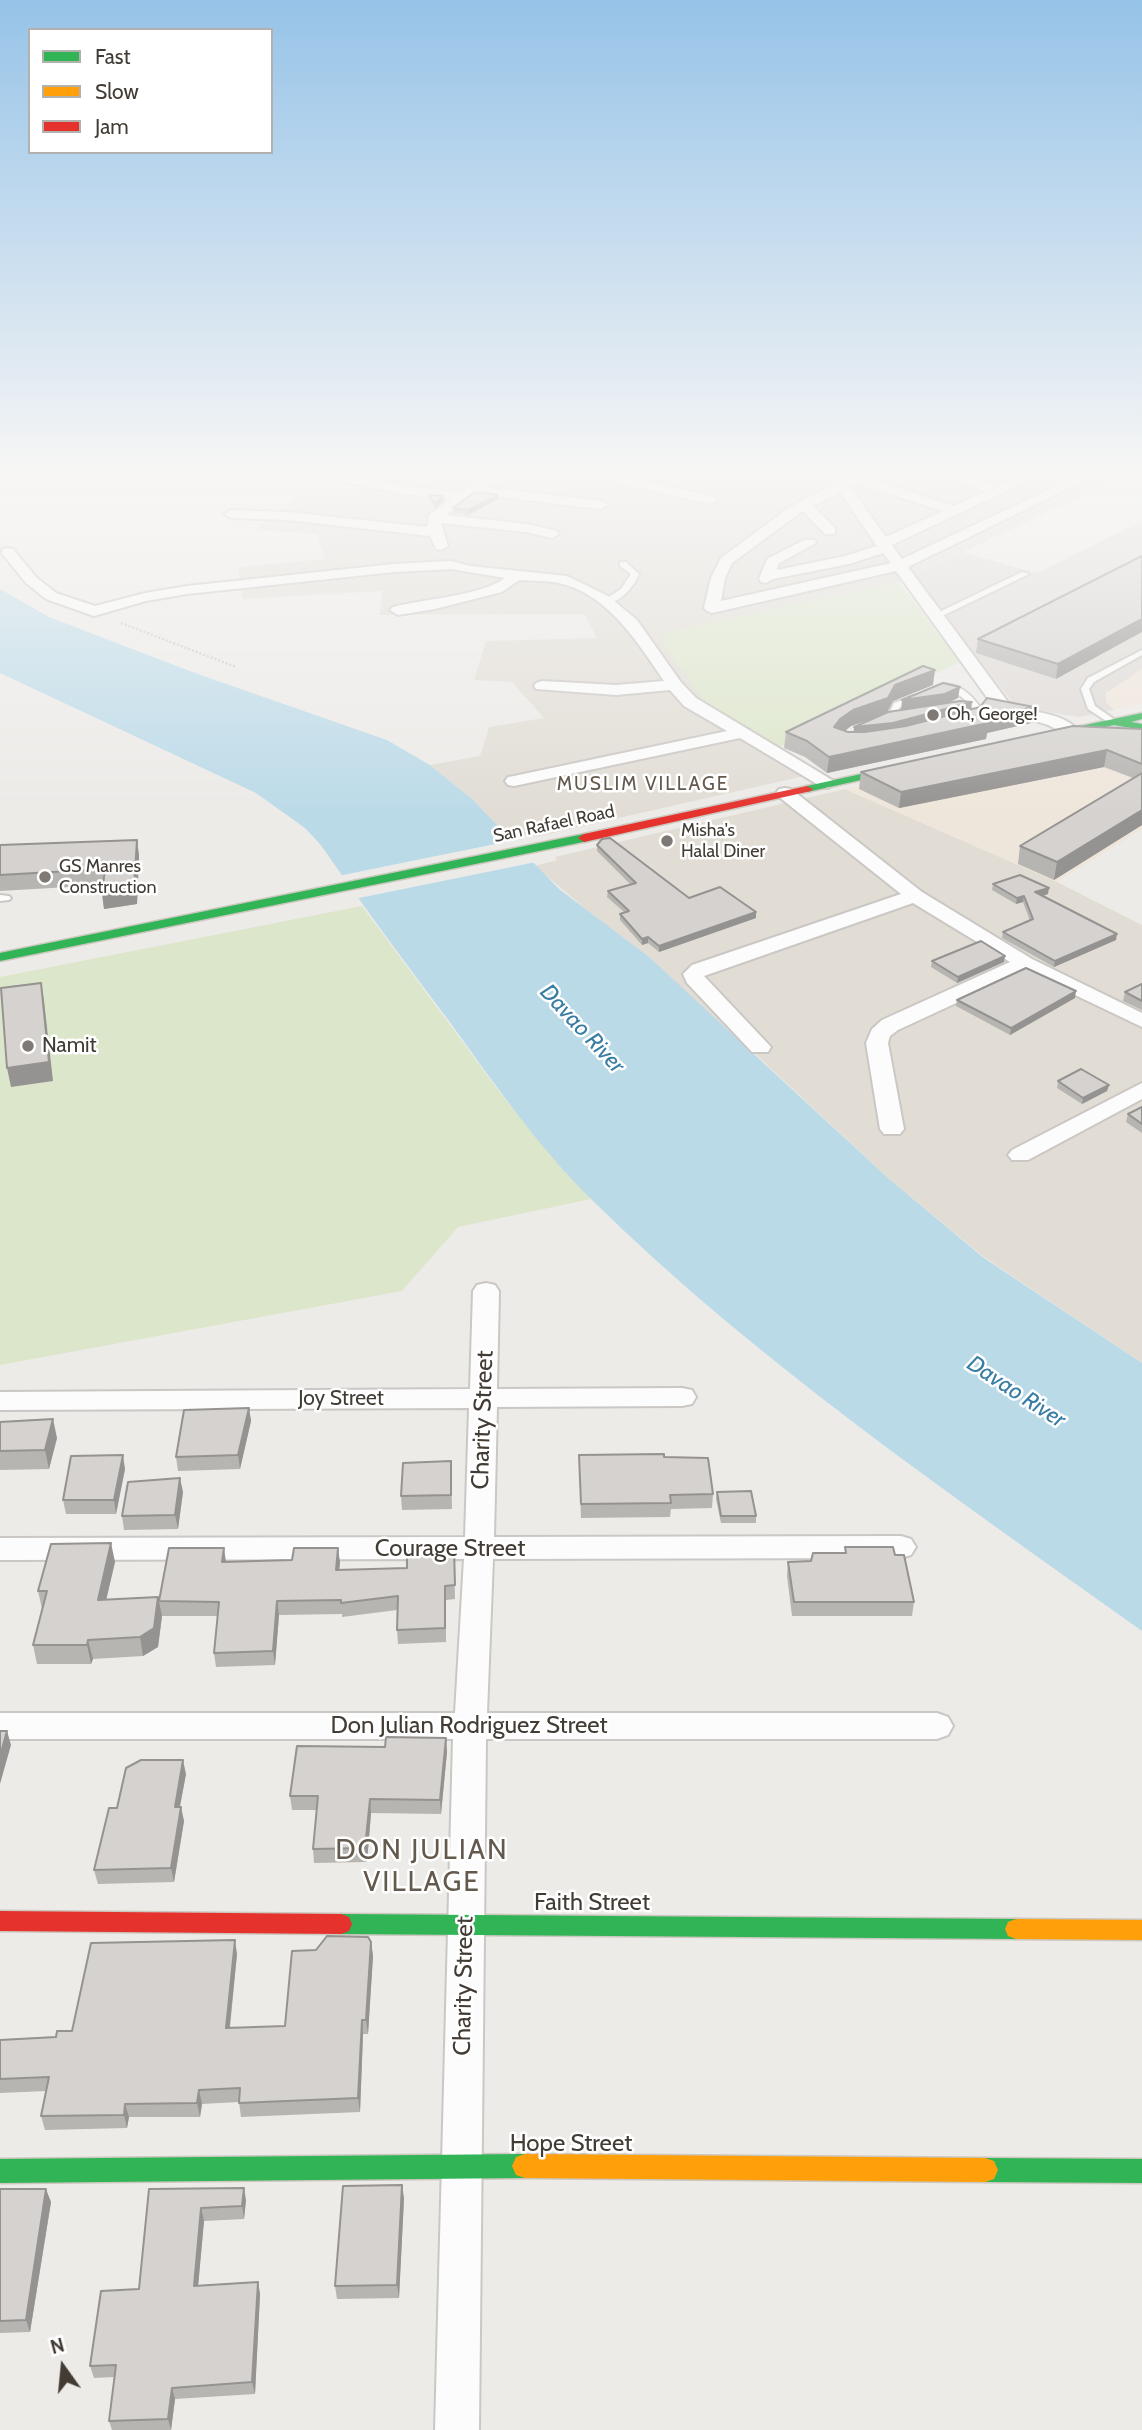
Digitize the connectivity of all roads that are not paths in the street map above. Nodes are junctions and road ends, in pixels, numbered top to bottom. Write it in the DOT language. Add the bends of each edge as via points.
graph roads {
  1 [pos="40,587"];
  2 [pos="211,587"];
  3 [pos="502,587"];
  4 [pos="580,587"];
  5 [pos="628,587"];
  6 [pos="716,587"];
  7 [pos="765,587"];
  8 [pos="806,587"];
  9 [pos="915,587"];
  10 [pos="996,587"];
  11 [pos="764,597"];
  12 [pos="607,602"];
  13 [pos="398,610"];
  14 [pos="935,615"];
  15 [pos="1142,652"];
  16 [pos="674,684"];
  17 [pos="542,686"];
  18 [pos="941,687"];
  19 [pos="930,692"];
  20 [pos="984,706"];
  21 [pos="902,716"];
  22 [pos="1142,716"];
  23 [pos="891,718"];
  24 [pos="878,720"];
  25 [pos="964,721"];
  26 [pos="1114,722"];
  27 [pos="1142,727"];
  28 [pos="1070,732"];
  29 [pos="741,733"];
  30 [pos="1017,743"];
  31 [pos="930,762"];
  32 [pos="514,781"];
  33 [pos="828,783"];
  34 [pos="785,793"];
  35 [pos="915,896"];
  36 [pos="0,957"];
  37 [pos="1025,963"];
  38 [pos="1142,1021"];
  39 [pos="760,1047"];
  40 [pos="1142,1090"];
  41 [pos="892,1129"];
  42 [pos="1020,1155"];
  43 [pos="486,1291"];
  44 [pos="682,1397"];
  45 [pos="484,1398"];
  46 [pos="0,1401"];
  47 [pos="901,1547"];
  48 [pos="0,1549"];
  49 [pos="479,1549"];
  50 [pos="470,1726"];
  51 [pos="937,1726"];
  52 [pos="0,1727"];
  53 [pos="0,1921"];
  54 [pos="465,1925"];
  55 [pos="1142,1930"];
  56 [pos="461,2166"];
  57 [pos="0,2171"];
  58 [pos="1142,2171"];
  59 [pos="457,2430"];
  1 -- 2 [label="street" via="51,596 94,611 145,597"];
  3 -- 13 [label="street" via="426,608"];
  4 -- 12 [label="street"];
  5 -- 12 [label="lane"];
  6 -- 11 [label="street" via="712,608"];
  7 -- 11 [label="street"];
  8 -- 11 [label="street"];
  9 -- 14 [label="street"];
  10 -- 14 [label="lane"];
  12 -- 16 [label="street" via="632,623"];
  14 -- 20 [label="street"];
  15 -- 26 [label="lane" via="1091,680 1085,689 1091,708"];
  16 -- 17 [label="street" via="636,690"];
  16 -- 29 [label="street" via="690,702"];
  18 -- 20 [label="lane" via="959,690"];
  19 -- 23 [label="lane" via="897,705"];
  20 -- 25 [label="lane" via="978,715"];
  20 -- 28 [label="street" via="1052,720"];
  21 -- 23 [label="lane"];
  22 -- 26 [label="street"];
  23 -- 24 [label="lane"];
  26 -- 27 [label="street"];
  26 -- 28 [label="street"];
  28 -- 30 [label="street"];
  29 -- 32 [label="street"];
  29 -- 33 [label="street"];
  31 -- 33 [label="street, San Rafael Road"];
  33 -- 34 [label="street, San Rafael Road"];
  34 -- 35 [label="street"];
  34 -- 36 [label="street, San Rafael Road"];
  35 -- 37 [label="street"];
  35 -- 39 [label="street" via="693,974"];
  37 -- 38 [label="street"];
  37 -- 41 [label="street" via="890,1025 880,1034 877,1043"];
  40 -- 42 [label="street"];
  43 -- 45 [label="street, Charity Street"];
  44 -- 45 [label="street, Joy Street"];
  45 -- 46 [label="street, Joy Street"];
  45 -- 49 [label="street, Charity Street"];
  47 -- 49 [label="street, Courage Street"];
  48 -- 49 [label="street, Courage Street"];
  49 -- 50 [label="street, Charity Street"];
  50 -- 51 [label="street, Don Julian Rodriguez Street"];
  50 -- 52 [label="street, Don Julian Rodriguez Street"];
  50 -- 54 [label="street, Charity Street"];
  53 -- 54 [label="street, Faith Street"];
  54 -- 55 [label="street, Faith Street"];
  54 -- 56 [label="street, Charity Street"];
  56 -- 57 [label="street, Hope Street"];
  56 -- 58 [label="street, Hope Street"];
  56 -- 59 [label="street, Charity Street"];
}
